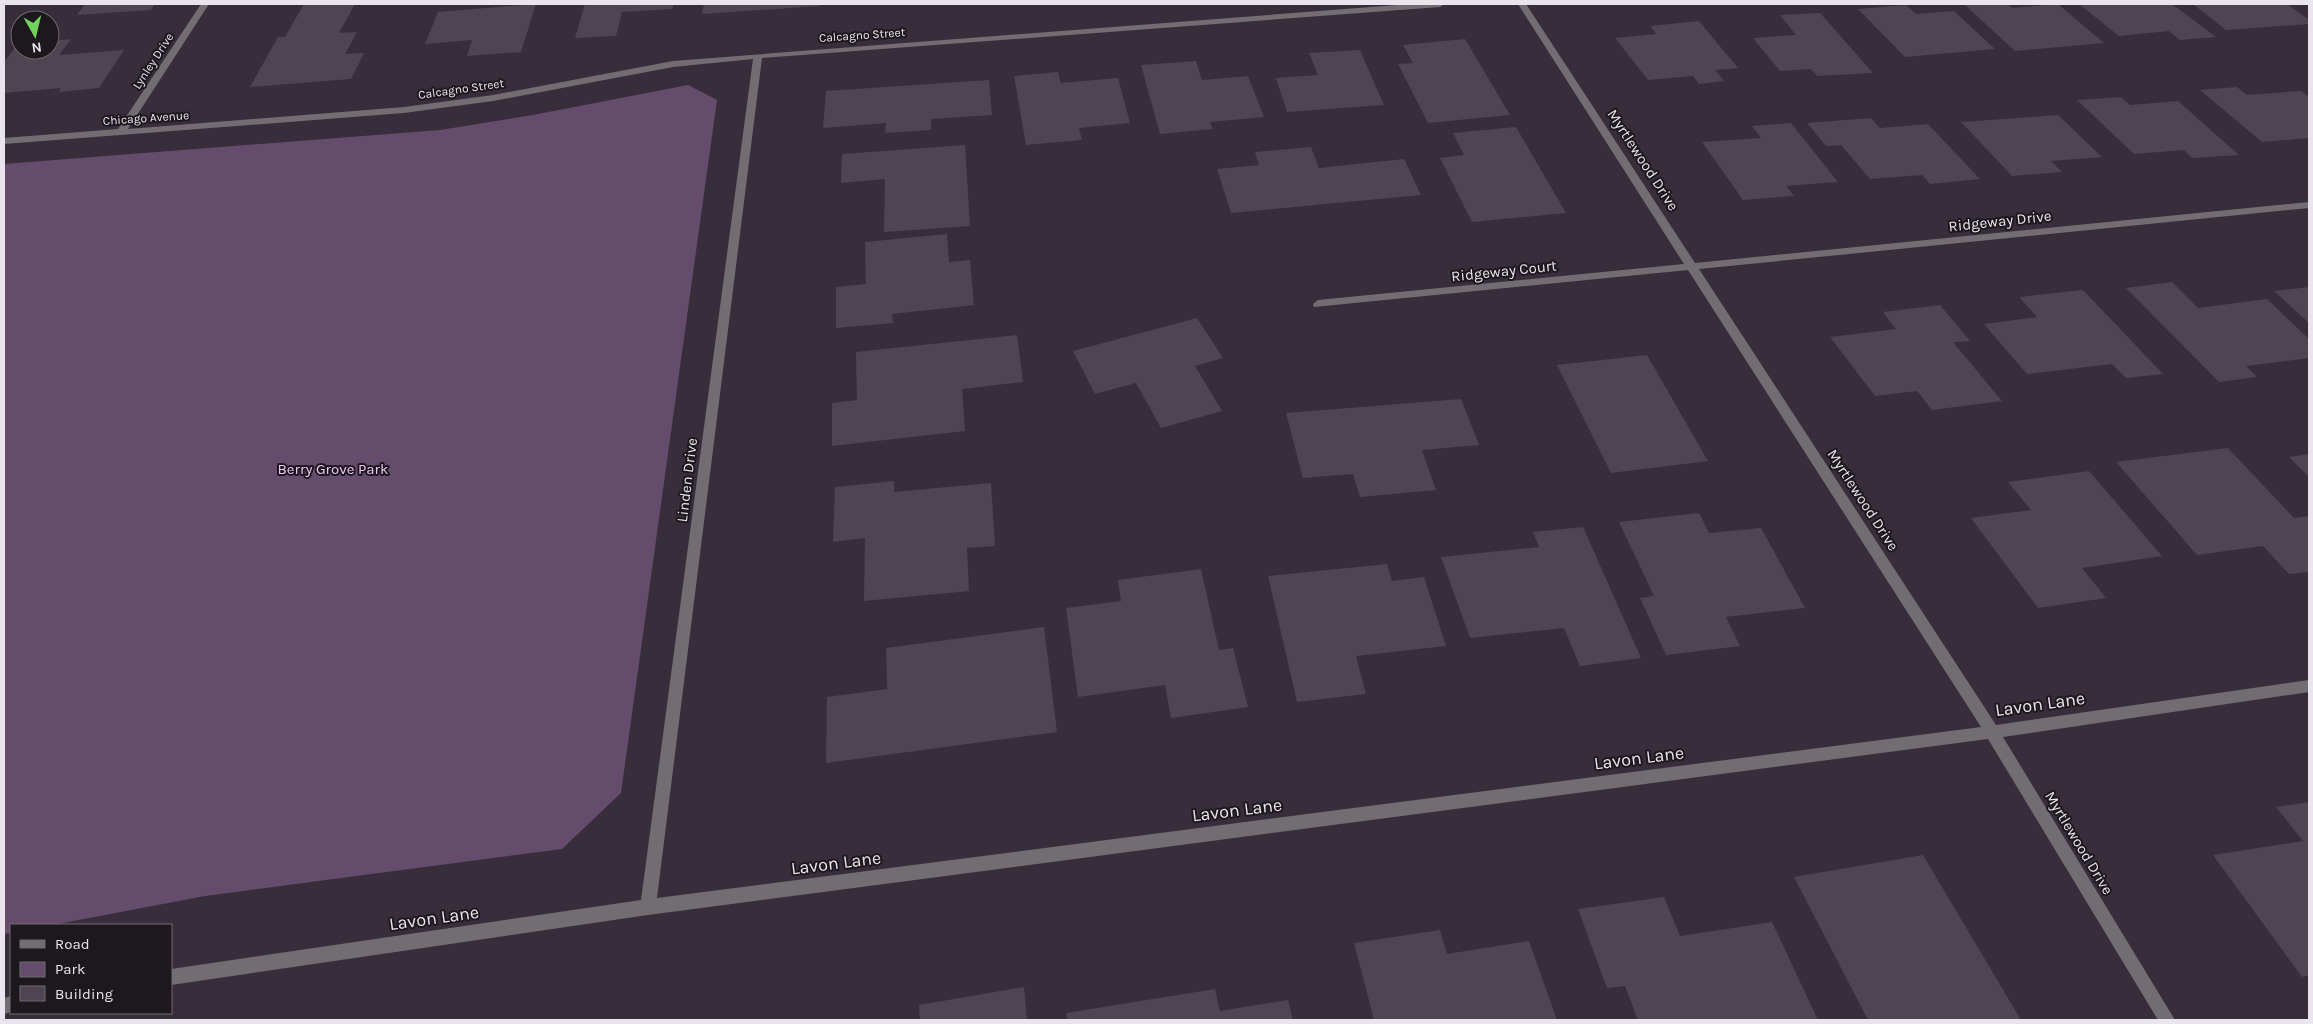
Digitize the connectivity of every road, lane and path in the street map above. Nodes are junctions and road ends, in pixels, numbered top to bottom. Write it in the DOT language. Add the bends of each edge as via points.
graph roads {
  1 [pos="205,4"];
  2 [pos="1440,4"];
  3 [pos="1522,4"];
  4 [pos="758,56"];
  5 [pos="290,119"];
  6 [pos="121,132"];
  7 [pos="4,141"];
  8 [pos="2309,205"];
  9 [pos="1694,267"];
  10 [pos="1318,304"];
  11 [pos="2309,686"];
  12 [pos="1992,732"];
  13 [pos="648,908"];
  14 [pos="172,976"];
  15 [pos="2167,1020"];
  1 -- 6 [label="street, Lynley Drive"];
  2 -- 4 [label="street, Calcagno Street"];
  3 -- 9 [label="street, Myrtlewood Drive"];
  4 -- 5 [label="street, Calcagno Street" via="673,64 493,98 404,110"];
  4 -- 13 [label="street, Linden Drive"];
  5 -- 6 [label="street, Chicago Avenue"];
  6 -- 7 [label="street, Chicago Avenue"];
  8 -- 9 [label="street, Ridgeway Drive"];
  9 -- 10 [label="street, Ridgeway Court"];
  9 -- 12 [label="street, Myrtlewood Drive"];
  11 -- 12 [label="street, Lavon Lane"];
  12 -- 13 [label="street, Lavon Lane"];
  12 -- 15 [label="street, Myrtlewood Drive"];
  13 -- 14 [label="street, Lavon Lane"];
}
